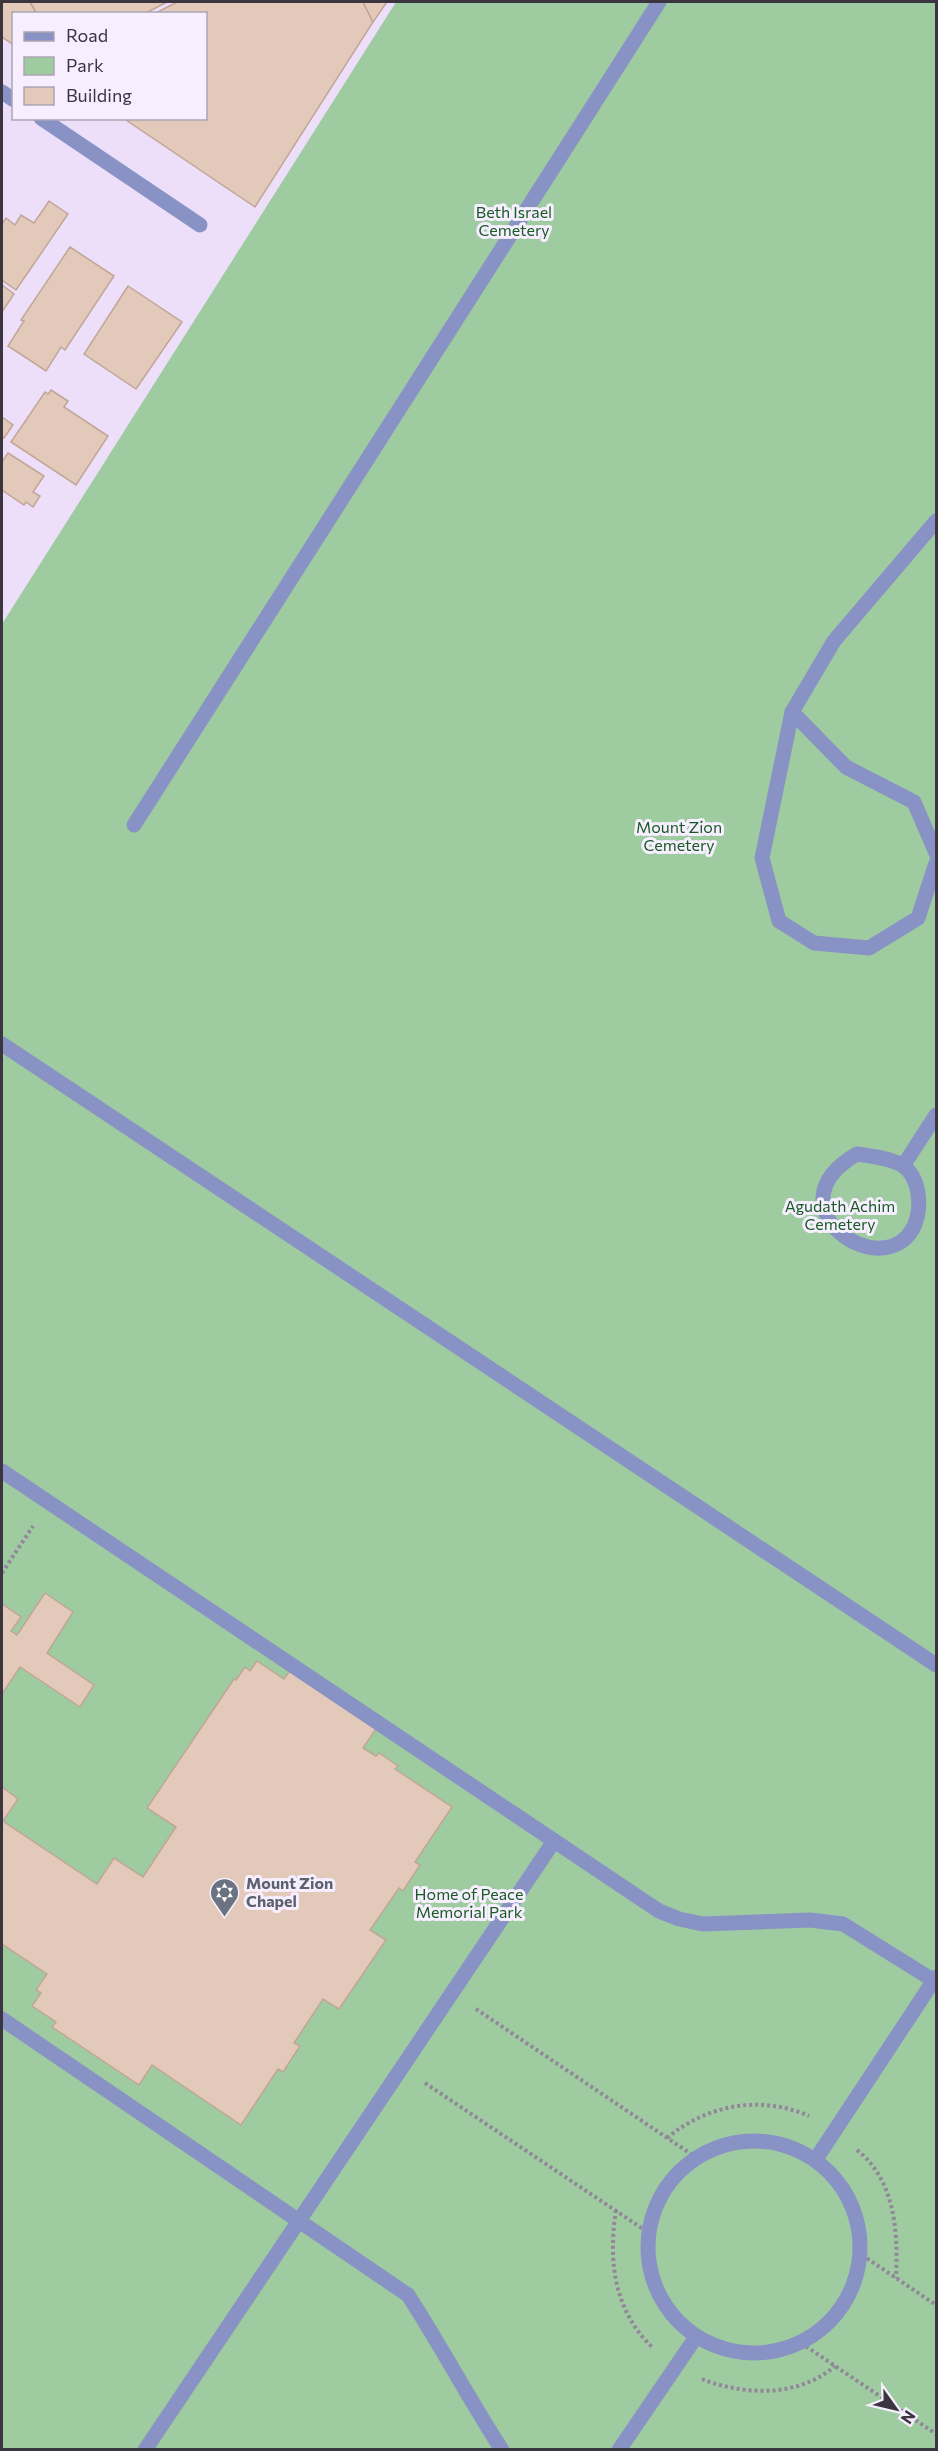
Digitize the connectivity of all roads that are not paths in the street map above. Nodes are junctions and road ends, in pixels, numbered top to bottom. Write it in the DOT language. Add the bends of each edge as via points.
graph roads {
  1 [pos="659,2"];
  2 [pos="43,120"];
  3 [pos="200,225"];
  4 [pos="936,521"];
  5 [pos="792,712"];
  6 [pos="134,825"];
  7 [pos="936,853"];
  8 [pos="936,863"];
  9 [pos="2,1044"];
  10 [pos="936,1114"];
  11 [pos="903,1166"];
  12 [pos="2,1471"];
  13 [pos="936,1665"];
  14 [pos="554,1841"];
  15 [pos="936,1980"];
  16 [pos="2,2019"];
  17 [pos="816,2159"];
  18 [pos="301,2220"];
  19 [pos="696,2337"];
  20 [pos="145,2450"];
  21 [pos="502,2450"];
  22 [pos="619,2450"];
  1 -- 6 [label="street"];
  2 -- 3 [label="street"];
  4 -- 5 [label="street" via="834,641"];
  5 -- 7 [label="street" via="846,767 914,802"];
  5 -- 8 [label="street" via="762,858 779,921 814,943 869,948 918,918"];
  9 -- 13 [label="street"];
  10 -- 11 [label="street"];
  11 -- 11 [label="street" via="918,1189 919,1213 912,1232 895,1245 872,1249 850,1242 833,1229 823,1206 825,1184 838,1165 857,1154"];
  12 -- 14 [label="street"];
  14 -- 15 [label="street" via="659,1911 679,1919 703,1924 810,1920 843,1924"];
  14 -- 18 [label="street"];
  15 -- 17 [label="street"];
  16 -- 18 [label="street"];
  17 -- 19 [label="street" via="847,2195 858,2223 862,2255 854,2284 841,2309 801,2343 773,2352 747,2354 722,2349"];
  17 -- 19 [label="street" via="769,2141 744,2140 697,2158 664,2189 651,2217 650,2270 658,2295 673,2317"];
  18 -- 20 [label="street"];
  18 -- 21 [label="street" via="408,2295"];
  19 -- 22 [label="street"];
}
